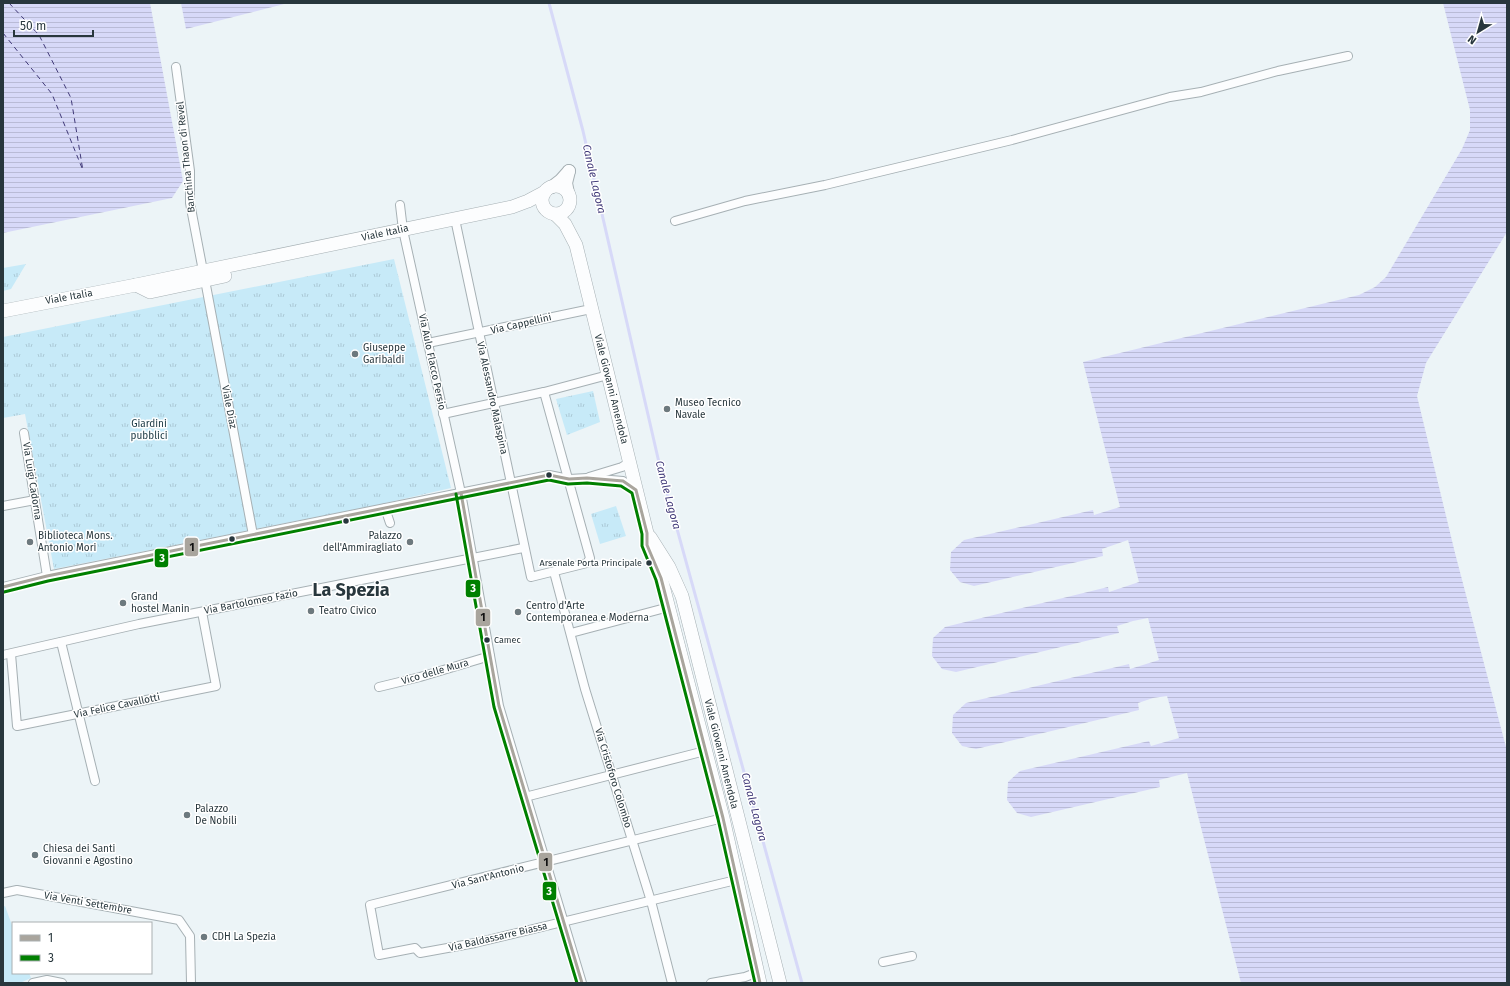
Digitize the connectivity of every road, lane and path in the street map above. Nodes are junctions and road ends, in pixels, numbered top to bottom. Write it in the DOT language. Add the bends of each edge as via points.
graph roads {
  1 [pos="1348,56"];
  2 [pos="176,67"];
  3 [pos="548,190"];
  4 [pos="569,199"];
  5 [pos="400,204"];
  6 [pos="512,207"];
  7 [pos="550,212"];
  8 [pos="455,219"];
  9 [pos="675,222"];
  10 [pos="403,230"];
  11 [pos="576,245"];
  12 [pos="204,276"];
  13 [pos="591,309"];
  14 [pos="3,311"];
  15 [pos="478,334"];
  16 [pos="428,343"];
  17 [pos="608,375"];
  18 [pos="544,392"];
  19 [pos="493,403"];
  20 [pos="443,414"];
  21 [pos="24,433"];
  22 [pos="630,462"];
  23 [pos="587,478"];
  24 [pos="569,479"];
  25 [pos="510,483"];
  26 [pos="636,490"];
  27 [pos="461,493"];
  28 [pos="35,500"];
  29 [pos="3,506"];
  30 [pos="385,508"];
  31 [pos="390,523"];
  32 [pos="647,533"];
  33 [pos="254,535"];
  34 [pos="523,548"];
  35 [pos="472,558"];
  36 [pos="554,572"];
  37 [pos="48,576"];
  38 [pos="3,585"];
  39 [pos="669,607"];
  40 [pos="202,612"];
  41 [pos="571,634"];
  42 [pos="61,642"];
  43 [pos="7,654"];
  44 [pos="490,656"];
  45 [pos="379,687"];
  46 [pos="78,715"];
  47 [pos="706,751"];
  48 [pos="613,775"];
  49 [pos="95,781"];
  50 [pos="525,797"];
  51 [pos="723,818"];
  52 [pos="632,840"];
  53 [pos="545,863"];
  54 [pos="736,880"];
  55 [pos="3,893"];
  56 [pos="651,901"];
  57 [pos="370,906"];
  58 [pos="564,921"];
  59 [pos="912,956"];
  60 [pos="882,962"];
  61 [pos="759,977"];
  62 [pos="33,983"];
  63 [pos="62,983"];
  64 [pos="191,983"];
  65 [pos="582,983"];
  66 [pos="672,983"];
  67 [pos="711,983"];
  68 [pos="780,983"];
  1 -- 9 [label="street" via="1201,92 1170,97 1012,140 825,185 746,201"];
  2 -- 12 [label="street, Banchina Thaon di Revel" via="190,171 190,203"];
  3 -- 4 [label="main road" via="561,187"];
  3 -- 4 [label="street" via="568,171 566,183"];
  3 -- 6 [label="main road, Viale Italia"];
  3 -- 7 [label="main road" via="542,201"];
  4 -- 7 [label="main road" via="563,213"];
  4 -- 11 [label="main road, Viale Giovanni Amendola"];
  5 -- 10 [label="street, Via Aulo Flacco Persio"];
  6 -- 7 [label="main road, Viale Italia" via="526,206"];
  6 -- 8 [label="main road, Viale Italia"];
  7 -- 11 [label="main road, Viale Giovanni Amendola" via="565,224"];
  8 -- 10 [label="main road, Viale Italia"];
  8 -- 15 [label="street, Via Alessandro Malaspina"];
  10 -- 12 [label="main road, Viale Italia" via="258,260 247,271"];
  10 -- 16 [label="street, Via Aulo Flacco Persio"];
  11 -- 13 [label="main road, Viale Giovanni Amendola"];
  12 -- 14 [label="main road, Viale Italia" via="150,292 136,285"];
  12 -- 33 [label="street, Viale Diaz"];
  13 -- 15 [label="street, Via Cappellini"];
  13 -- 17 [label="main road, Viale Giovanni Amendola"];
  15 -- 16 [label="street, Via Cappellini"];
  15 -- 19 [label="street, Via Alessandro Malaspina"];
  16 -- 20 [label="street, Via Aulo Flacco Persio"];
  17 -- 18 [label="street"];
  17 -- 22 [label="main road, Viale Giovanni Amendola"];
  18 -- 19 [label="street"];
  18 -- 24 [label="street"];
  19 -- 20 [label="street"];
  19 -- 25 [label="street, Via Alessandro Malaspina"];
  20 -- 27 [label="street, Via Aulo Flacco Persio"];
  21 -- 28 [label="street, Via Luigi Cadorna"];
  22 -- 23 [label="street"];
  22 -- 26 [label="main road, Viale Giovanni Amendola"];
  23 -- 24 [label="street"];
  23 -- 26 [label="street" via="624,481"];
  24 -- 25 [label="street" via="549,475"];
  24 -- 36 [label="street" via="590,558 587,563"];
  25 -- 27 [label="street"];
  25 -- 34 [label="street, Via Alessandro Malaspina"];
  26 -- 32 [label="main road, Viale Giovanni Amendola"];
  27 -- 30 [label="street"];
  27 -- 35 [label="street, Via Aulo Flacco Persio"];
  28 -- 29 [label="street"];
  28 -- 37 [label="street, Via Luigi Cadorna"];
  30 -- 31 [label="street"];
  30 -- 33 [label="street"];
  32 -- 39 [label="main road, Viale Giovanni Amendola" via="647,545 662,578"];
  32 -- 68 [label="main road, Viale Giovanni Amendola" via="669,567 682,596"];
  33 -- 37 [label="street"];
  34 -- 35 [label="street, Via Bartolomeo Fazio"];
  34 -- 36 [label="street, Via Alessandro Malaspina" via="531,578"];
  35 -- 40 [label="street, Via Bartolomeo Fazio"];
  35 -- 44 [label="street, Via Aulo Flacco Persio"];
  36 -- 41 [label="street, Via Cristoforo Colombo"];
  37 -- 38 [label="street"];
  39 -- 41 [label="street"];
  39 -- 47 [label="main road, Viale Giovanni Amendola"];
  40 -- 42 [label="street, Via Bartolomeo Fazio"];
  40 -- 46 [label="street, Via Felice Cavallotti" via="216,686"];
  41 -- 48 [label="street, Via Cristoforo Colombo" via="585,689"];
  42 -- 43 [label="street, Via Bartolomeo Fazio"];
  42 -- 46 [label="street"];
  43 -- 46 [label="street, Via Felice Cavallotti" via="17,726"];
  44 -- 45 [label="street, Vico delle Mura"];
  44 -- 50 [label="street, Via Aulo Flacco Persio" via="499,706"];
  46 -- 49 [label="street"];
  47 -- 48 [label="street"];
  47 -- 51 [label="main road, Viale Giovanni Amendola"];
  48 -- 50 [label="street"];
  48 -- 52 [label="street, Via Cristoforo Colombo"];
  50 -- 53 [label="street, Via Aulo Flacco Persio"];
  51 -- 52 [label="street, Via Sant'Antonio"];
  51 -- 54 [label="main road, Viale Giovanni Amendola"];
  52 -- 53 [label="street, Via Sant'Antonio"];
  52 -- 56 [label="street, Via Cristoforo Colombo"];
  53 -- 57 [label="street, Via Sant'Antonio"];
  53 -- 58 [label="street, Via Aulo Flacco Persio"];
  54 -- 56 [label="street, Via Baldassarre Biassa"];
  54 -- 61 [label="main road, Viale Giovanni Amendola"];
  55 -- 64 [label="street, Via Venti Settembre" via="17,890 179,920 190,936"];
  56 -- 58 [label="street, Via Baldassarre Biassa"];
  56 -- 66 [label="street, Via Cristoforo Colombo"];
  57 -- 58 [label="street, Via Baldassarre Biassa" via="380,955 415,948 420,954"];
  58 -- 65 [label="street, Via Aulo Flacco Persio"];
  59 -- 60 [label="street"];
  61 -- 67 [label="street"];
  62 -- 63 [label="street" via="47,980"];
}
